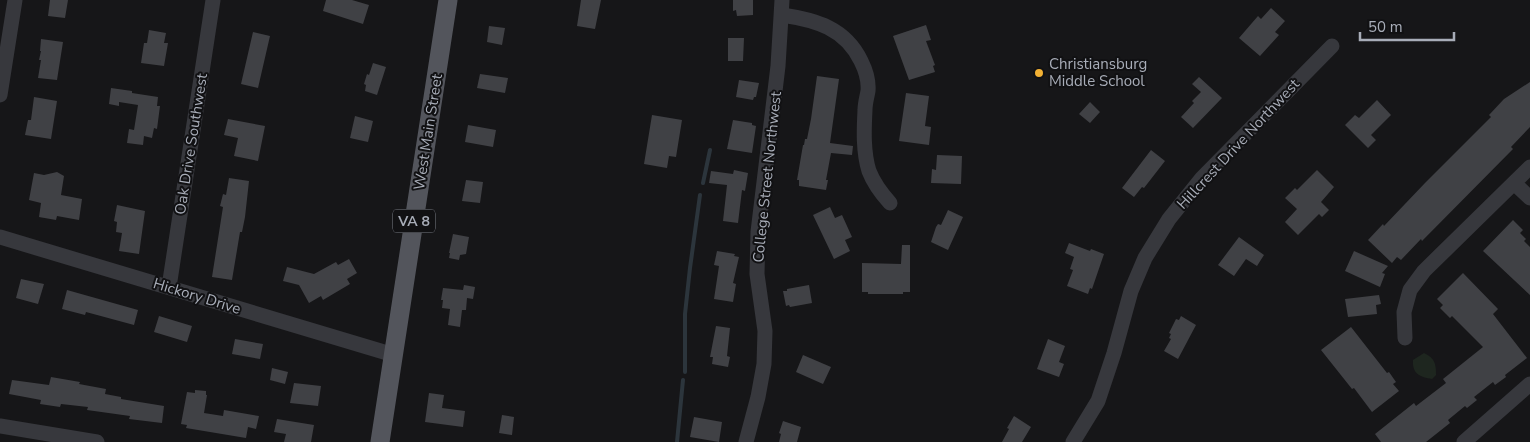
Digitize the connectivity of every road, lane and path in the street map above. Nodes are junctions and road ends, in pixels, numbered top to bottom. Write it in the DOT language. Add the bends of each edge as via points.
graph roads {
  1 [pos="15,0"];
  2 [pos="213,0"];
  3 [pos="444,1"];
  4 [pos="782,7"];
  5 [pos="1332,46"];
  6 [pos="0,95"];
  7 [pos="1530,167"];
  8 [pos="1514,183"];
  9 [pos="1530,198"];
  10 [pos="890,204"];
  11 [pos="0,237"];
  12 [pos="169,288"];
  13 [pos="1405,338"];
  14 [pos="394,354"];
  15 [pos="1530,384"];
  16 [pos="0,426"];
  17 [pos="97,442"];
  18 [pos="380,442"];
  19 [pos="746,442"];
  20 [pos="1073,442"];
  21 [pos="1464,442"];
  1 -- 6 [label="street"];
  2 -- 12 [label="street, Oak Drive Southwest"];
  3 -- 14 [label="main road, West Main Street / VA 8"];
  4 -- 10 [label="street" via="839,32 859,56 867,72 865,151 876,187"];
  4 -- 19 [label="street, College Street Northwest" via="758,232 757,274 765,331 764,364"];
  5 -- 20 [label="street, Hillcrest Drive Northwest" via="1202,178 1169,218 1145,258 1131,291 1098,400"];
  7 -- 8 [label="street"];
  8 -- 9 [label="street"];
  8 -- 13 [label="street" via="1424,271 1410,290 1404,312"];
  11 -- 12 [label="street, Hickory Drive"];
  12 -- 14 [label="street, Hickory Drive"];
  14 -- 18 [label="main road, West Main Street / VA 8"];
  15 -- 21 [label="street"];
  16 -- 17 [label="street"];
}
